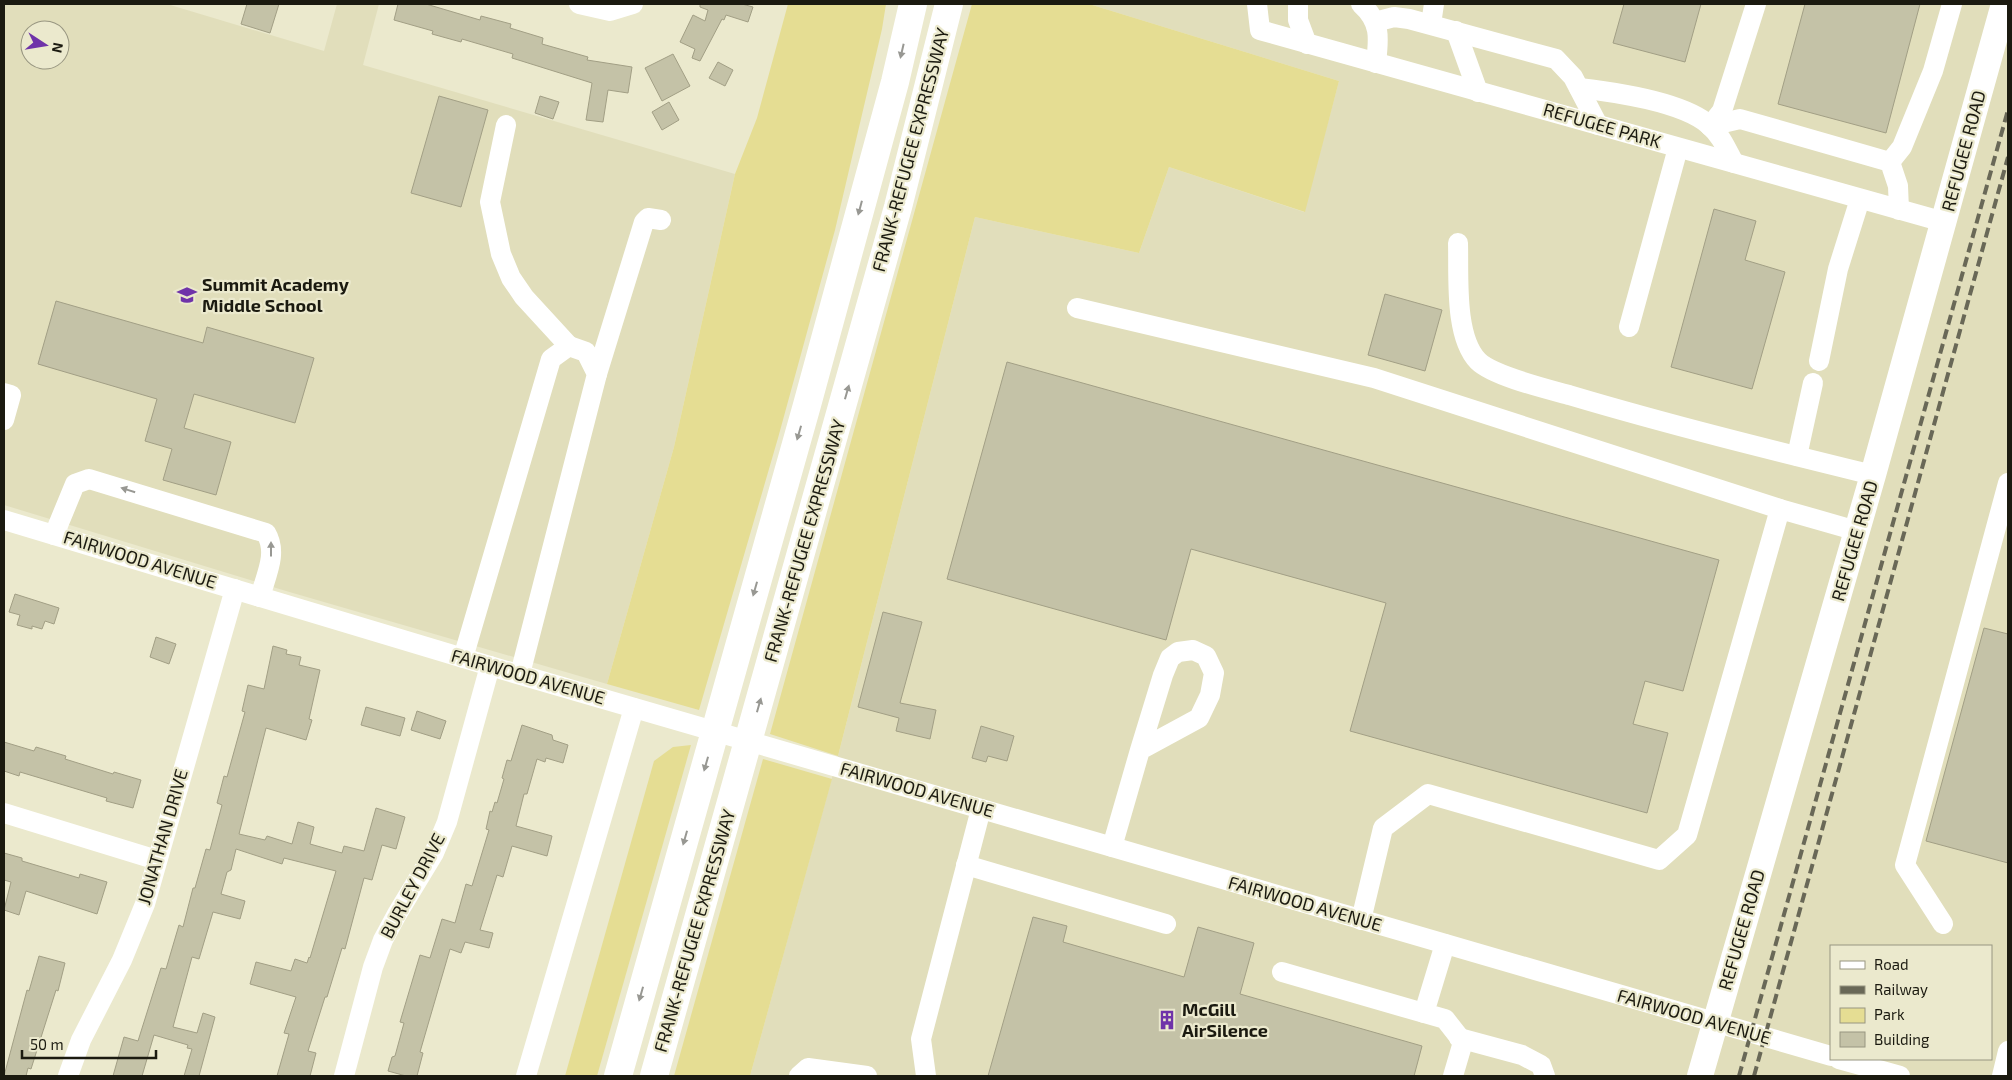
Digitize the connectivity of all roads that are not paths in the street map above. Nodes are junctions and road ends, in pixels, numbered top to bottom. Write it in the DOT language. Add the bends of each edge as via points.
graph roads {
  1 [pos="579,4"];
  2 [pos="913,4"];
  3 [pos="949,4"];
  4 [pos="1257,4"];
  5 [pos="1298,4"];
  6 [pos="1362,4"];
  7 [pos="1434,4"];
  8 [pos="1756,4"];
  9 [pos="1952,4"];
  10 [pos="630,5"];
  11 [pos="2000,5"];
  12 [pos="1375,22"];
  13 [pos="1431,24"];
  14 [pos="1456,31"];
  15 [pos="1307,44"];
  16 [pos="1376,63"];
  17 [pos="1579,88"];
  18 [pos="1478,92"];
  19 [pos="506,125"];
  20 [pos="1598,125"];
  21 [pos="1710,126"];
  22 [pos="1678,148"];
  23 [pos="1890,162"];
  24 [pos="1734,163"];
  25 [pos="1860,198"];
  26 [pos="1899,210"];
  27 [pos="661,220"];
  28 [pos="1944,222"];
  29 [pos="1458,244"];
  30 [pos="1076,308"];
  31 [pos="1629,327"];
  32 [pos="569,346"];
  33 [pos="1819,362"];
  34 [pos="597,374"];
  35 [pos="1813,383"];
  36 [pos="4,393"];
  37 [pos="4,420"];
  38 [pos="1797,456"];
  39 [pos="1873,475"];
  40 [pos="2008,483"];
  41 [pos="1780,509"];
  42 [pos="4,520"];
  43 [pos="1857,531"];
  44 [pos="54,534"];
  45 [pos="235,589"];
  46 [pos="260,597"];
  47 [pos="463,658"];
  48 [pos="490,666"];
  49 [pos="520,674"];
  50 [pos="634,708"];
  51 [pos="1140,750"];
  52 [pos="981,809"];
  53 [pos="4,813"];
  54 [pos="1112,847"];
  55 [pos="157,860"];
  56 [pos="966,866"];
  57 [pos="1360,920"];
  58 [pos="1166,924"];
  59 [pos="1943,924"];
  60 [pos="1445,944"];
  61 [pos="1282,972"];
  62 [pos="1424,1013"];
  63 [pos="1714,1023"];
  64 [pos="1459,1038"];
  65 [pos="2008,1051"];
  66 [pos="1830,1056"];
  67 [pos="1843,1060"];
  68 [pos="68,1076"];
  69 [pos="344,1076"];
  70 [pos="526,1076"];
  71 [pos="618,1076"];
  72 [pos="654,1076"];
  73 [pos="799,1076"];
  74 [pos="867,1076"];
  75 [pos="926,1076"];
  76 [pos="1453,1076"];
  77 [pos="1545,1076"];
  78 [pos="1700,1076"];
  79 [pos="1900,1076"];
  80 [pos="2002,1076"];
  1 -- 10 [label="street" via="610,11"];
  2 -- 71 [label="highway, FRANK-REFUGEE EXPRESSWAY, one-way" via="892,91"];
  72 -- 3 [label="highway, FRANK-REFUGEE EXPRESSWAY, one-way" via="898,207"];
  4 -- 15 [label="street, REFUGEE PARK" via="1260,30"];
  5 -- 15 [label="street" via="1298,20"];
  6 -- 12 [label="street"];
  7 -- 13 [label="street"];
  8 -- 21 [label="street" via="1722,111"];
  9 -- 23 [label="street" via="1933,71 1902,147"];
  11 -- 28 [label="main road, REFUGEE ROAD"];
  12 -- 13 [label="street" via="1394,18"];
  12 -- 16 [label="street" via="1378,27"];
  13 -- 14 [label="street"];
  14 -- 17 [label="street" via="1556,59"];
  14 -- 18 [label="street"];
  15 -- 16 [label="street, REFUGEE PARK"];
  16 -- 18 [label="street, REFUGEE PARK"];
  17 -- 20 [label="street"];
  17 -- 21 [label="street" via="1673,106 1696,115"];
  18 -- 20 [label="street, REFUGEE PARK"];
  19 -- 32 [label="street" via="490,202 501,254 511,278 524,297"];
  20 -- 22 [label="street, REFUGEE PARK"];
  21 -- 23 [label="street" via="1740,119"];
  21 -- 24 [label="street"];
  22 -- 24 [label="street, REFUGEE PARK"];
  22 -- 31 [label="street"];
  23 -- 26 [label="street" via="1898,186"];
  24 -- 25 [label="street, REFUGEE PARK"];
  25 -- 26 [label="street, REFUGEE PARK"];
  25 -- 33 [label="street" via="1838,269"];
  26 -- 28 [label="street, REFUGEE PARK"];
  27 -- 34 [label="street" via="648,218 644,222"];
  28 -- 39 [label="main road, REFUGEE ROAD"];
  29 -- 38 [label="street" via="1464,334 1479,362 1500,373 1650,419"];
  30 -- 41 [label="street" via="1374,378"];
  32 -- 34 [label="street" via="586,352"];
  32 -- 47 [label="street" via="551,359"];
  34 -- 49 [label="street"];
  35 -- 38 [label="street"];
  36 -- 37 [label="street" via="11,395"];
  38 -- 39 [label="street"];
  39 -- 43 [label="main road, REFUGEE ROAD"];
  40 -- 59 [label="street" via="1905,865"];
  41 -- 43 [label="street"];
  41 -- 57 [label="street" via="1688,835 1660,860 1428,794 1383,828"];
  42 -- 44 [label="street, FAIRWOOD AVENUE"];
  43 -- 63 [label="main road, REFUGEE ROAD"];
  44 -- 45 [label="street, FAIRWOOD AVENUE"];
  46 -- 44 [label="street, one-way" via="272,556 272,542 266,532 89,479 75,484"];
  45 -- 46 [label="street, FAIRWOOD AVENUE"];
  45 -- 55 [label="street, JONATHAN DRIVE"];
  46 -- 47 [label="street, FAIRWOOD AVENUE"];
  47 -- 48 [label="street, FAIRWOOD AVENUE"];
  48 -- 49 [label="street, FAIRWOOD AVENUE"];
  48 -- 69 [label="street, BURLEY DRIVE" via="447,822 434,853 397,914 373,967"];
  49 -- 50 [label="street, FAIRWOOD AVENUE"];
  50 -- 52 [label="street, FAIRWOOD AVENUE"];
  50 -- 70 [label="street"];
  51 -- 51 [label="street" via="1170,658 1178,652 1193,650 1206,656 1214,673 1210,695 1200,718"];
  51 -- 54 [label="street"];
  52 -- 54 [label="street, FAIRWOOD AVENUE"];
  52 -- 56 [label="street"];
  53 -- 55 [label="street"];
  54 -- 57 [label="street, FAIRWOOD AVENUE"];
  55 -- 68 [label="street, JONATHAN DRIVE" via="145,904 81,1040"];
  56 -- 58 [label="street"];
  56 -- 75 [label="street" via="921,1039"];
  57 -- 60 [label="street, FAIRWOOD AVENUE"];
  60 -- 62 [label="street"];
  60 -- 63 [label="street, FAIRWOOD AVENUE"];
  61 -- 62 [label="street"];
  62 -- 64 [label="street" via="1446,1019"];
  63 -- 66 [label="street, FAIRWOOD AVENUE"];
  63 -- 78 [label="main road, REFUGEE ROAD"];
  64 -- 76 [label="street" via="1463,1042"];
  64 -- 77 [label="street" via="1522,1055 1541,1065"];
  65 -- 80 [label="street"];
  67 -- 79 [label="street"];
  73 -- 74 [label="street" via="808,1068"];
}
